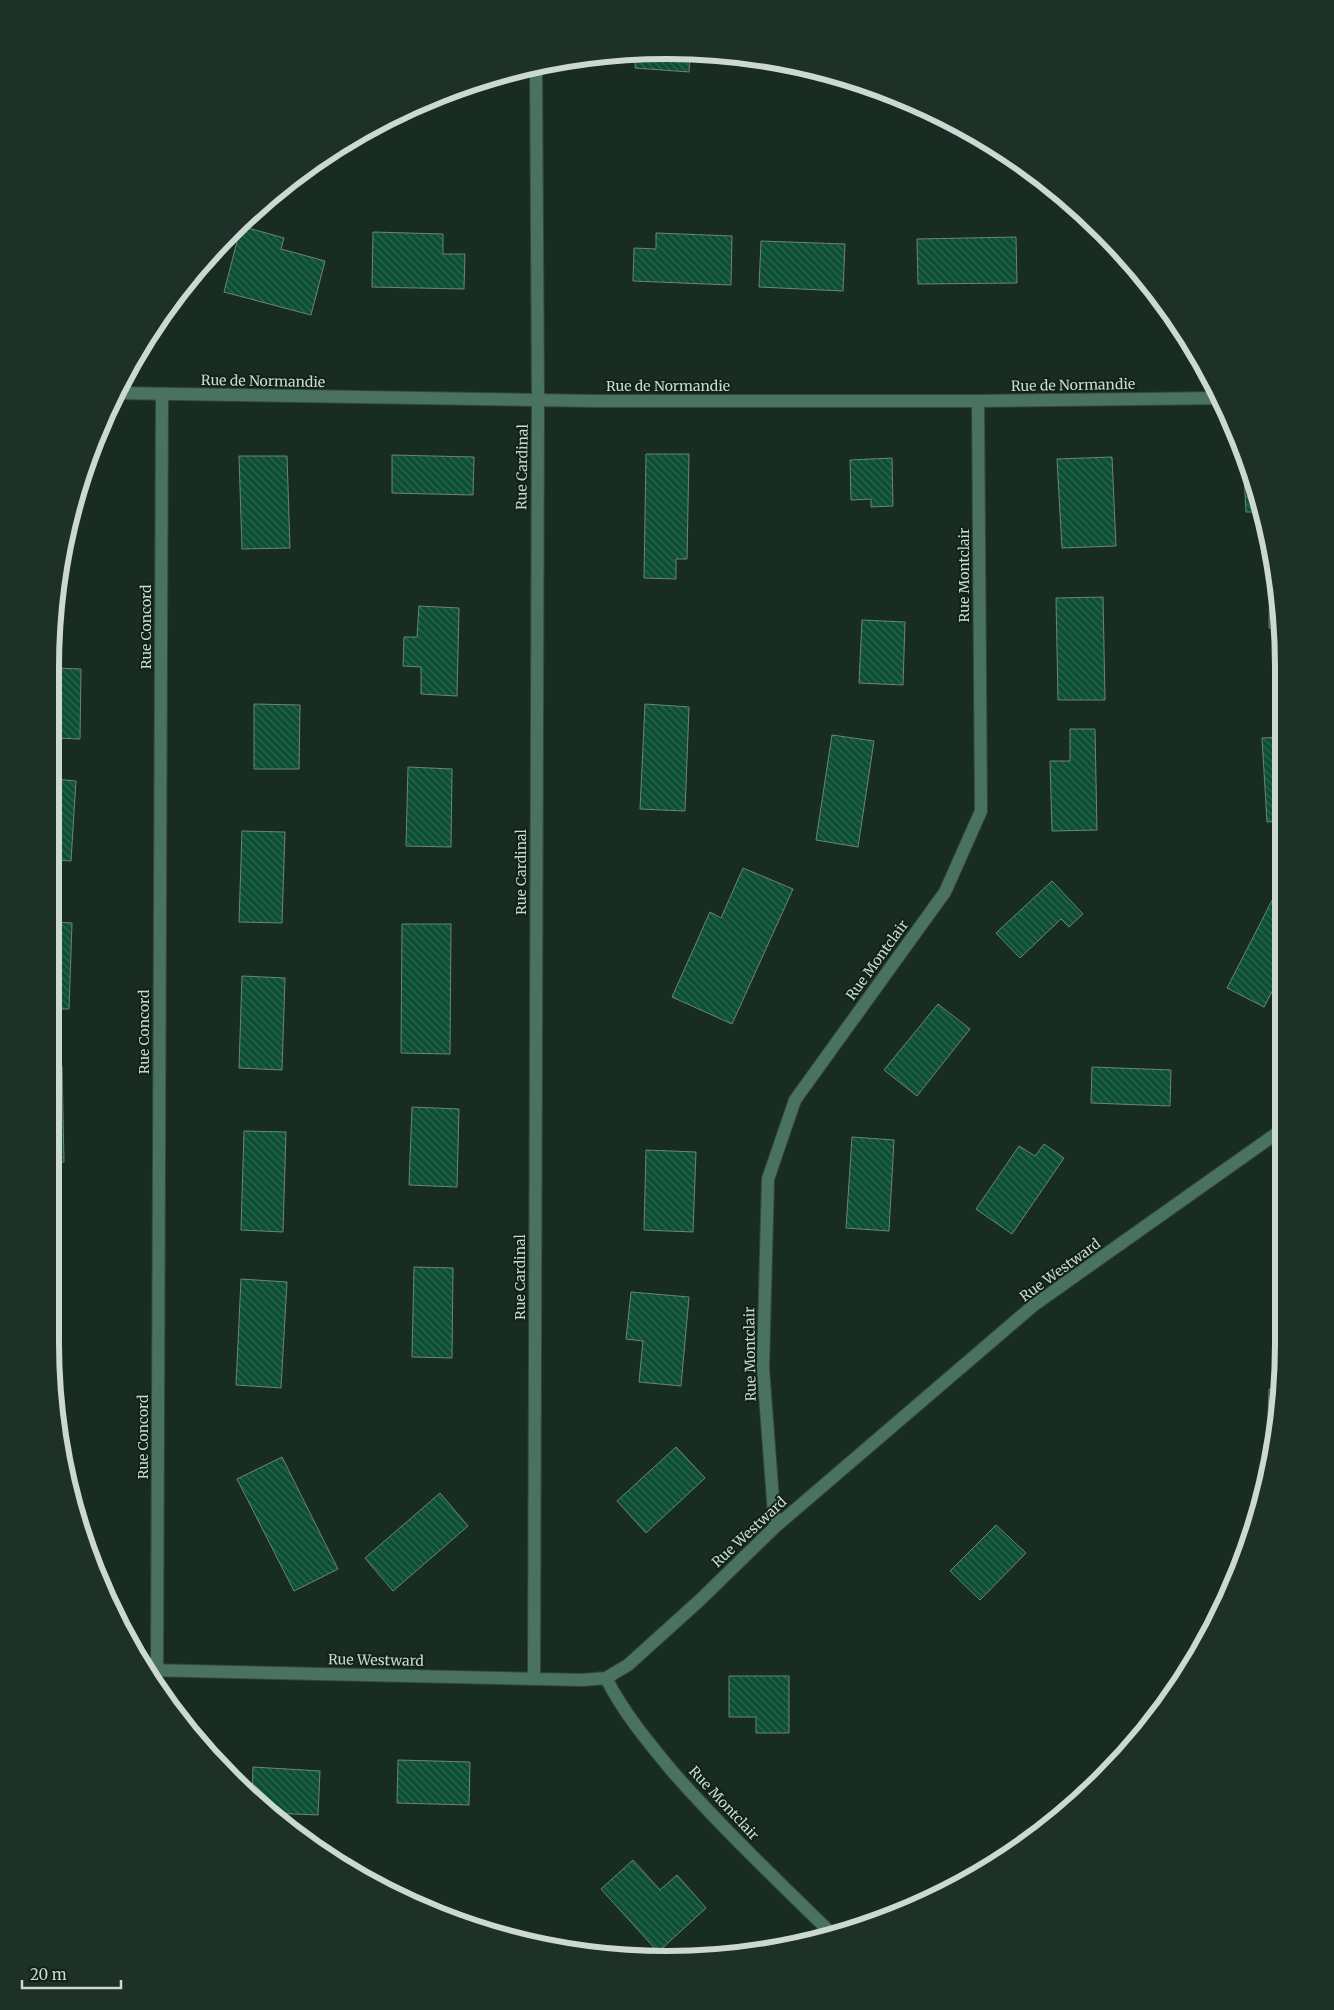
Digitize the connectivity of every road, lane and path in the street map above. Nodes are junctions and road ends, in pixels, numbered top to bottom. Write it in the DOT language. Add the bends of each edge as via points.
graph roads {
  1 [pos="536,73"];
  2 [pos="124,393"];
  3 [pos="162,394"];
  4 [pos="1213,398"];
  5 [pos="538,400"];
  6 [pos="978,401"];
  7 [pos="1275,1135"];
  8 [pos="775,1527"];
  9 [pos="152,1666"];
  10 [pos="154,1670"];
  11 [pos="534,1678"];
  12 [pos="606,1678"];
  13 [pos="828,1930"];
  1 -- 5 [label="street, Rue Cardinal"];
  2 -- 3 [label="street, Rue de Normandie"];
  3 -- 5 [label="street, Rue de Normandie"];
  3 -- 9 [label="street, Rue Concord"];
  4 -- 6 [label="street, Rue de Normandie"];
  5 -- 6 [label="street, Rue de Normandie"];
  5 -- 11 [label="street, Rue Cardinal"];
  6 -- 8 [label="street, Rue Montclair" via="981,811 945,892 795,1100 768,1179 763,1368"];
  7 -- 8 [label="street, Rue Westward" via="1034,1305"];
  8 -- 12 [label="street, Rue Westward" via="628,1665"];
  10 -- 11 [label="street, Rue Westward"];
  11 -- 12 [label="street, Rue Westward"];
  12 -- 13 [label="street, Rue Montclair" via="636,1726 683,1783"];
}
